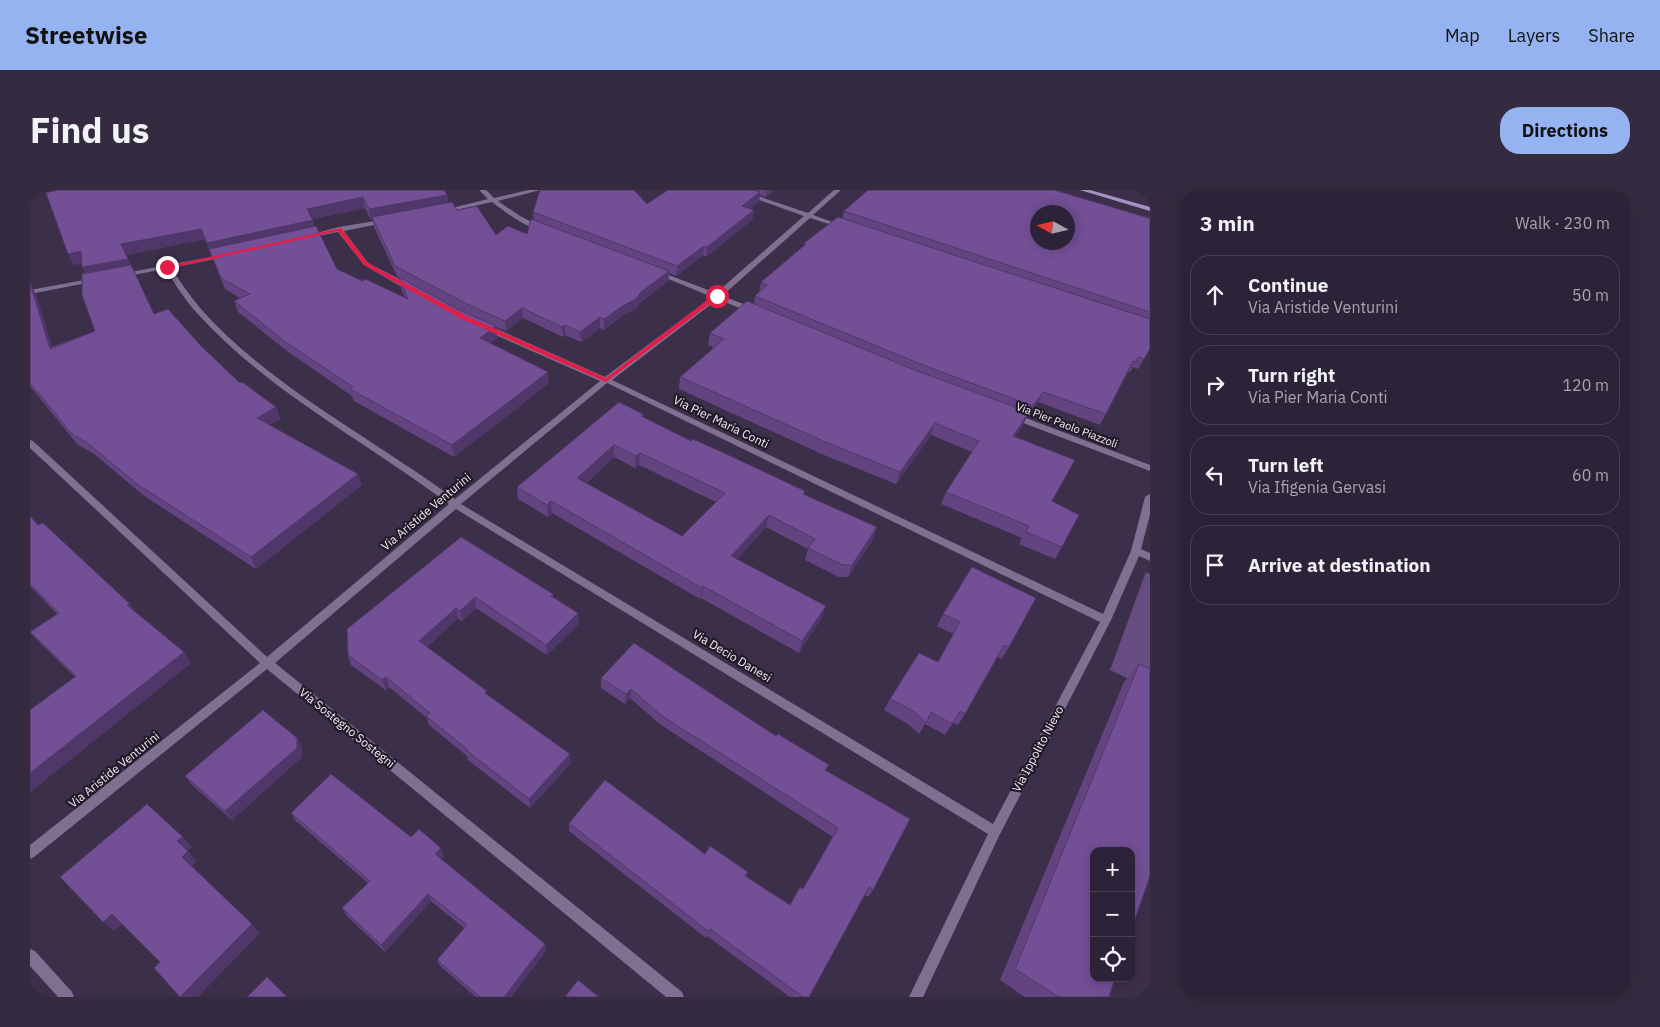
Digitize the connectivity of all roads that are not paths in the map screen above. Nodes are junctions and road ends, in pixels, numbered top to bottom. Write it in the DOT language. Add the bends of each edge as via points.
graph roads {
  1 [pos="36,190"];
  2 [pos="482,190"];
  3 [pos="537,190"];
  4 [pos="734,190"];
  5 [pos="838,190"];
  6 [pos="1083,190"];
  7 [pos="30,191"];
  8 [pos="493,200"];
  9 [pos="1150,209"];
  10 [pos="436,212"];
  11 [pos="809,216"];
  12 [pos="398,219"];
  13 [pos="847,228"];
  14 [pos="339,229"];
  15 [pos="555,233"];
  16 [pos="302,238"];
  17 [pos="228,254"];
  18 [pos="167,267"];
  19 [pos="645,268"];
  20 [pos="118,276"];
  21 [pos="99,280"];
  22 [pos="30,292"];
  23 [pos="423,295"];
  24 [pos="717,296"];
  25 [pos="762,314"];
  26 [pos="473,322"];
  27 [pos="606,380"];
  28 [pos="1006,414"];
  29 [pos="30,443"];
  30 [pos="1150,468"];
  31 [pos="1150,497"];
  32 [pos="454,504"];
  33 [pos="1136,552"];
  34 [pos="1150,557"];
  35 [pos="1106,620"];
  36 [pos="267,663"];
  37 [pos="995,832"];
  38 [pos="30,853"];
  39 [pos="30,956"];
  40 [pos="67,997"];
  41 [pos="677,997"];
  42 [pos="916,997"];
  1 -- 7 [label="main road"];
  2 -- 8 [label="street"];
  3 -- 8 [label="street"];
  4 -- 11 [label="street"];
  5 -- 11 [label="street, Via Aristide Venturini"];
  6 -- 9 [label="main road"];
  8 -- 10 [label="street"];
  8 -- 15 [label="street" via="527,223"];
  11 -- 13 [label="street"];
  11 -- 24 [label="street, Via Aristide Venturini"];
  12 -- 14 [label="street"];
  14 -- 16 [label="street"];
  14 -- 23 [label="street" via="366,264"];
  17 -- 18 [label="street"];
  18 -- 20 [label="street"];
  18 -- 32 [label="street, Via Decio Danesi" via="197,309 237,348 355,436 412,470"];
  19 -- 24 [label="street"];
  21 -- 22 [label="street"];
  24 -- 25 [label="street"];
  24 -- 27 [label="street, Via Aristide Venturini"];
  26 -- 27 [label="street, Via Pier Maria Conti"];
  27 -- 32 [label="street, Via Aristide Venturini"];
  27 -- 35 [label="street, Via Pier Maria Conti"];
  28 -- 30 [label="street, Via Pier Paolo Piazzoli"];
  29 -- 36 [label="street, Via Sostegno Sostegni"];
  31 -- 33 [label="street, Via Ippolito Nievo"];
  32 -- 36 [label="street, Via Aristide Venturini"];
  32 -- 37 [label="street, Via Decio Danesi"];
  33 -- 34 [label="street"];
  33 -- 35 [label="street, Via Ippolito Nievo"];
  35 -- 37 [label="street, Via Ippolito Nievo"];
  36 -- 38 [label="street, Via Aristide Venturini"];
  36 -- 41 [label="street, Via Sostegno Sostegni"];
  37 -- 42 [label="street, Via Ippolito Nievo"];
  39 -- 40 [label="street"];
}
